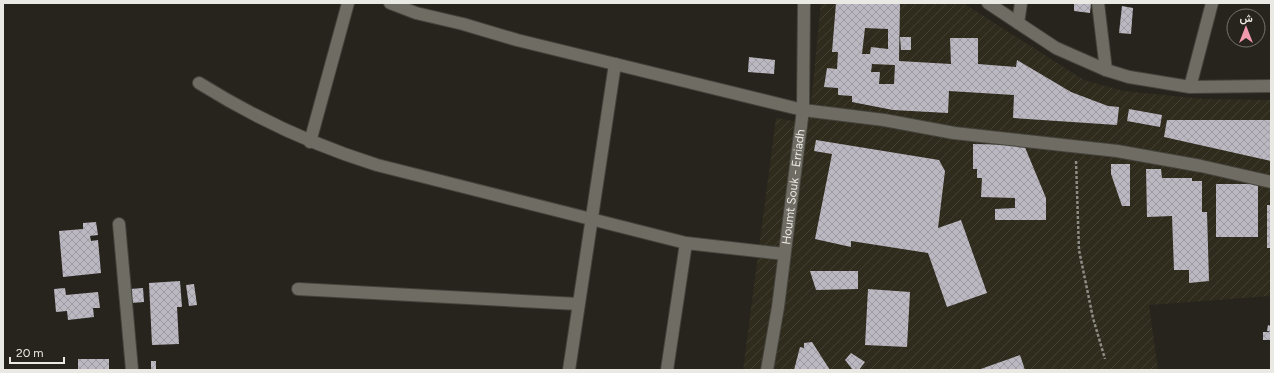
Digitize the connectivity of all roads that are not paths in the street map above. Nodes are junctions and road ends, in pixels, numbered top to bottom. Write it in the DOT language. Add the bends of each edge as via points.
graph roads {
  1 [pos="348,3"];
  2 [pos="390,3"];
  3 [pos="804,3"];
  4 [pos="988,3"];
  5 [pos="1021,3"];
  6 [pos="1098,3"];
  7 [pos="1212,3"];
  8 [pos="1018,24"];
  9 [pos="615,64"];
  10 [pos="1106,70"];
  11 [pos="199,83"];
  12 [pos="1271,86"];
  13 [pos="1190,88"];
  14 [pos="803,110"];
  15 [pos="310,142"];
  16 [pos="1271,182"];
  17 [pos="592,218"];
  18 [pos="119,224"];
  19 [pos="686,242"];
  20 [pos="784,254"];
  21 [pos="298,289"];
  22 [pos="578,304"];
  23 [pos="132,370"];
  24 [pos="568,370"];
  25 [pos="667,370"];
  26 [pos="767,370"];
  1 -- 15 [label="street"];
  2 -- 9 [label="street" via="416,13"];
  3 -- 14 [label="street, Houmt Souk - Erriadh"];
  4 -- 8 [label="street"];
  5 -- 8 [label="street"];
  6 -- 10 [label="street"];
  7 -- 13 [label="street"];
  8 -- 10 [label="street" via="1056,48"];
  9 -- 14 [label="street"];
  9 -- 17 [label="street"];
  10 -- 13 [label="street"];
  11 -- 15 [label="street" via="240,108"];
  12 -- 13 [label="street"];
  14 -- 16 [label="street" via="884,120 954,133 1076,146 1201,166"];
  14 -- 20 [label="street, Houmt Souk - Erriadh"];
  15 -- 17 [label="street" via="377,165"];
  17 -- 19 [label="street"];
  17 -- 22 [label="street"];
  18 -- 23 [label="street"];
  19 -- 20 [label="street"];
  19 -- 25 [label="street"];
  20 -- 26 [label="street, Houmt Souk - Erriadh"];
  21 -- 22 [label="street"];
  22 -- 24 [label="street"];
}
